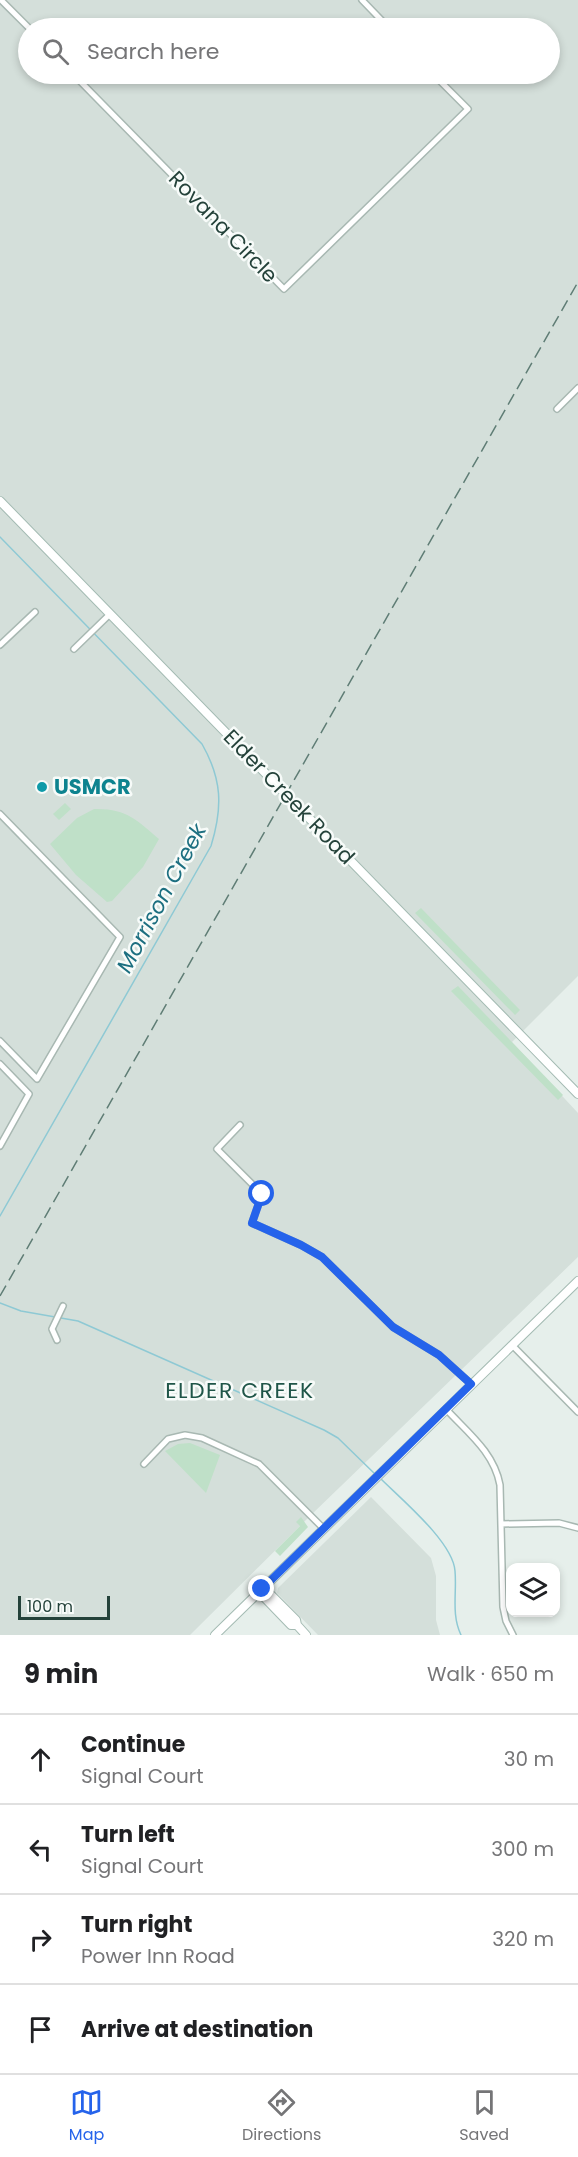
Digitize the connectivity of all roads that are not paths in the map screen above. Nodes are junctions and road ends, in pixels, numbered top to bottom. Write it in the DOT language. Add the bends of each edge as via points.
graph roads {
  1 [pos="1,0"];
  2 [pos="362,0"];
  3 [pos="19,18"];
  4 [pos="379,18"];
  5 [pos="83,84"];
  6 [pos="443,84"];
  7 [pos="578,388"];
  8 [pos="557,409"];
  9 [pos="0,501"];
  10 [pos="35,612"];
  11 [pos="110,614"];
  12 [pos="0,645"];
  13 [pos="74,649"];
  14 [pos="0,814"];
  15 [pos="0,1041"];
  16 [pos="0,1064"];
  17 [pos="578,1094"];
  18 [pos="240,1125"];
  19 [pos="0,1146"];
  20 [pos="578,1281"];
  21 [pos="63,1306"];
  22 [pos="57,1340"];
  23 [pos="512,1345"];
  24 [pos="471,1384"];
  25 [pos="446,1409"];
  26 [pos="578,1412"];
  27 [pos="144,1464"];
  28 [pos="501,1524"];
  29 [pos="323,1528"];
  30 [pos="578,1528"];
  31 [pos="262,1589"];
  32 [pos="215,1635"];
  33 [pos="306,1635"];
  34 [pos="513,1635"];
  1 -- 3 [label="street"];
  2 -- 4 [label="street"];
  5 -- 6 [label="street, Rovana Circle" via="284,289 468,109"];
  7 -- 8 [label="street"];
  9 -- 11 [label="street, Elder Creek Road"];
  10 -- 12 [label="street"];
  11 -- 13 [label="street"];
  11 -- 17 [label="street, Elder Creek Road"];
  14 -- 15 [label="street" via="120,937 37,1079"];
  16 -- 19 [label="street" via="29,1094"];
  18 -- 24 [label="street" via="217,1149 262,1194 252,1223 322,1257 393,1327 439,1355"];
  20 -- 23 [label="street"];
  21 -- 22 [label="street" via="52,1329"];
  23 -- 24 [label="street"];
  23 -- 26 [label="street"];
  24 -- 25 [label="street"];
  25 -- 28 [label="street" via="495,1465"];
  25 -- 29 [label="street"];
  27 -- 29 [label="street" via="172,1437 202,1438 259,1464"];
  28 -- 30 [label="street" via="559,1523"];
  28 -- 34 [label="street" via="503,1607"];
  29 -- 31 [label="street"];
  31 -- 32 [label="street"];
  31 -- 33 [label="street" via="296,1620"];
}
